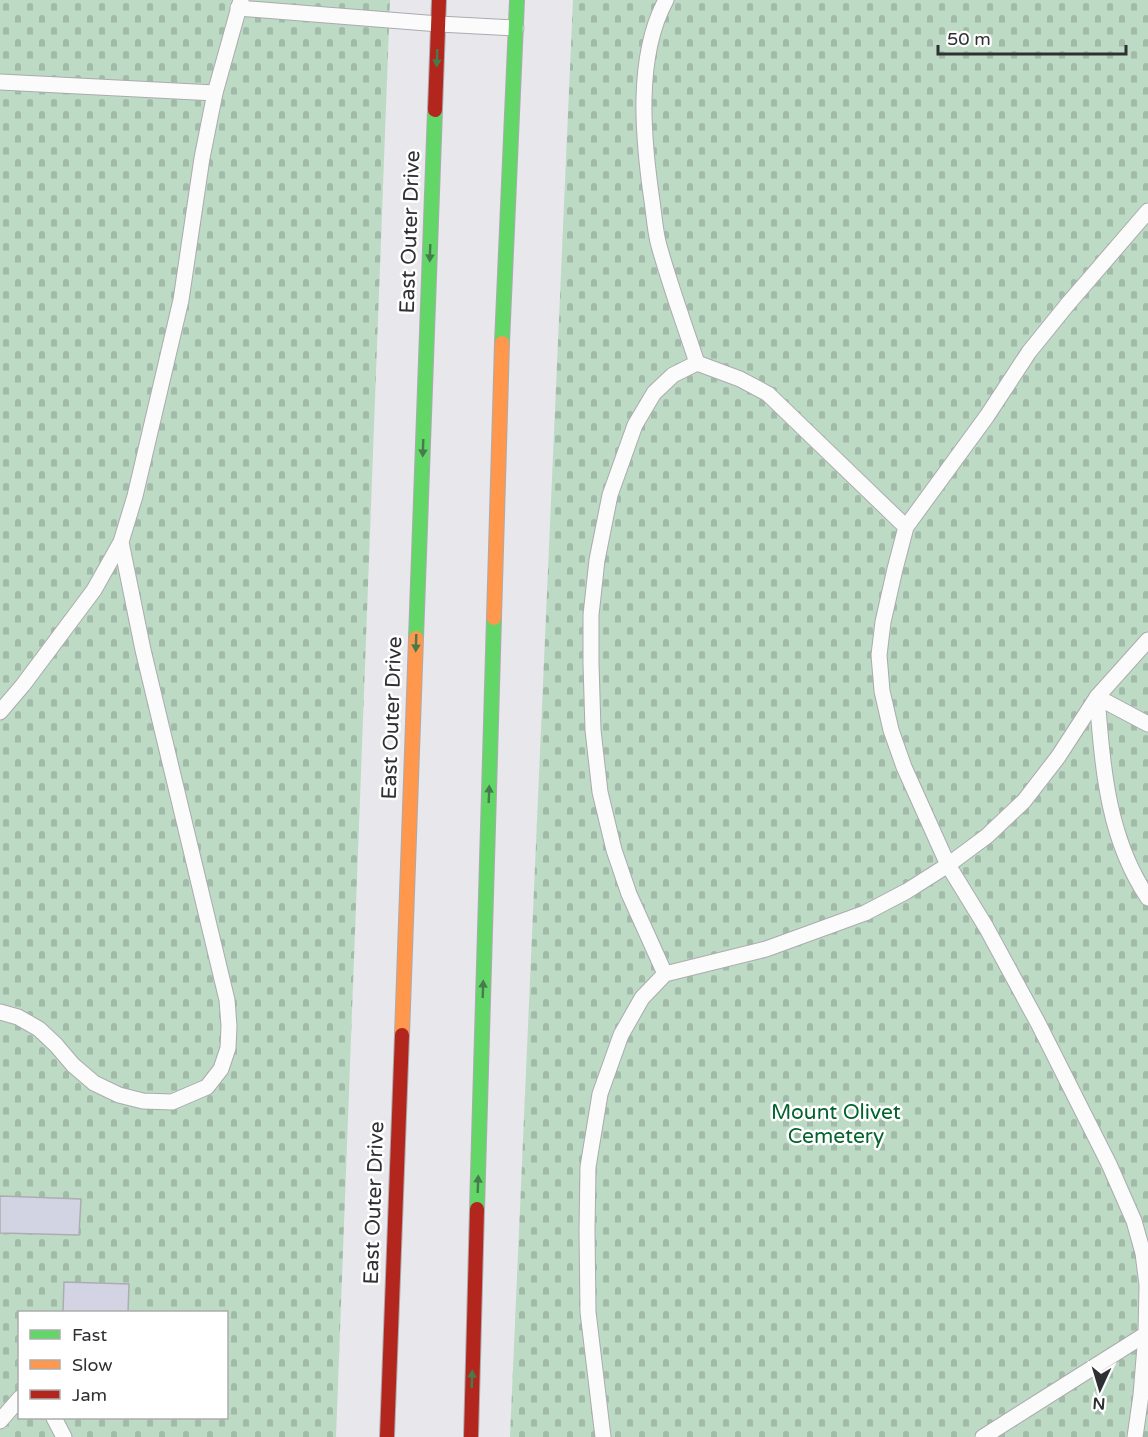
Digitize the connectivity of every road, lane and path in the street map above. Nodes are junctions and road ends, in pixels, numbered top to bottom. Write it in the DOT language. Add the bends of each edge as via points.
graph roads {
  1 [pos="440,0"];
  2 [pos="517,0"];
  3 [pos="666,0"];
  4 [pos="239,4"];
  5 [pos="439,24"];
  6 [pos="516,28"];
  7 [pos="0,82"];
  8 [pos="215,93"];
  9 [pos="1148,211"];
  10 [pos="697,363"];
  11 [pos="906,527"];
  12 [pos="121,542"];
  13 [pos="1148,640"];
  14 [pos="1097,697"];
  15 [pos="0,712"];
  16 [pos="1148,724"];
  17 [pos="948,865"];
  18 [pos="1148,898"];
  19 [pos="665,974"];
  20 [pos="0,1012"];
  21 [pos="1146,1334"];
  22 [pos="18,1400"];
  23 [pos="55,1419"];
  24 [pos="0,1421"];
  25 [pos="64,1437"];
  26 [pos="387,1437"];
  27 [pos="471,1437"];
  28 [pos="603,1437"];
  29 [pos="983,1437"];
  30 [pos="1135,1437"];
  1 -- 5 [label="main road, East Outer Drive"];
  2 -- 6 [label="main road"];
  3 -- 10 [label="lane" via="650,45 644,128 658,240"];
  4 -- 5 [label="lane"];
  4 -- 8 [label="lane"];
  5 -- 6 [label="lane"];
  5 -- 26 [label="main road, East Outer Drive, one-way"];
  27 -- 6 [label="main road, one-way" via="500,396"];
  7 -- 8 [label="lane"];
  8 -- 12 [label="lane" via="182,300"];
  9 -- 11 [label="lane" via="1029,352"];
  10 -- 11 [label="lane" via="768,394"];
  10 -- 19 [label="lane" via="673,375 654,393 635,425 610,495 591,615 593,730 600,792 628,894"];
  11 -- 17 [label="lane" via="883,622 879,655 882,691 904,767"];
  12 -- 15 [label="lane" via="94,590"];
  12 -- 20 [label="lane" via="227,1000 228,1048 221,1069 207,1087 172,1102 143,1101 94,1083 39,1029"];
  13 -- 14 [label="lane"];
  14 -- 16 [label="lane"];
  14 -- 17 [label="lane" via="1024,801"];
  14 -- 18 [label="lane" via="1112,816 1136,880"];
  17 -- 19 [label="lane" via="865,913 766,949"];
  17 -- 21 [label="lane" via="1038,1023 1134,1221 1147,1285"];
  19 -- 28 [label="lane" via="642,998 621,1035 600,1094 588,1167 588,1312"];
  21 -- 29 [label="lane"];
  21 -- 30 [label="lane"];
  22 -- 24 [label="lane"];
  23 -- 25 [label="lane"];
}
